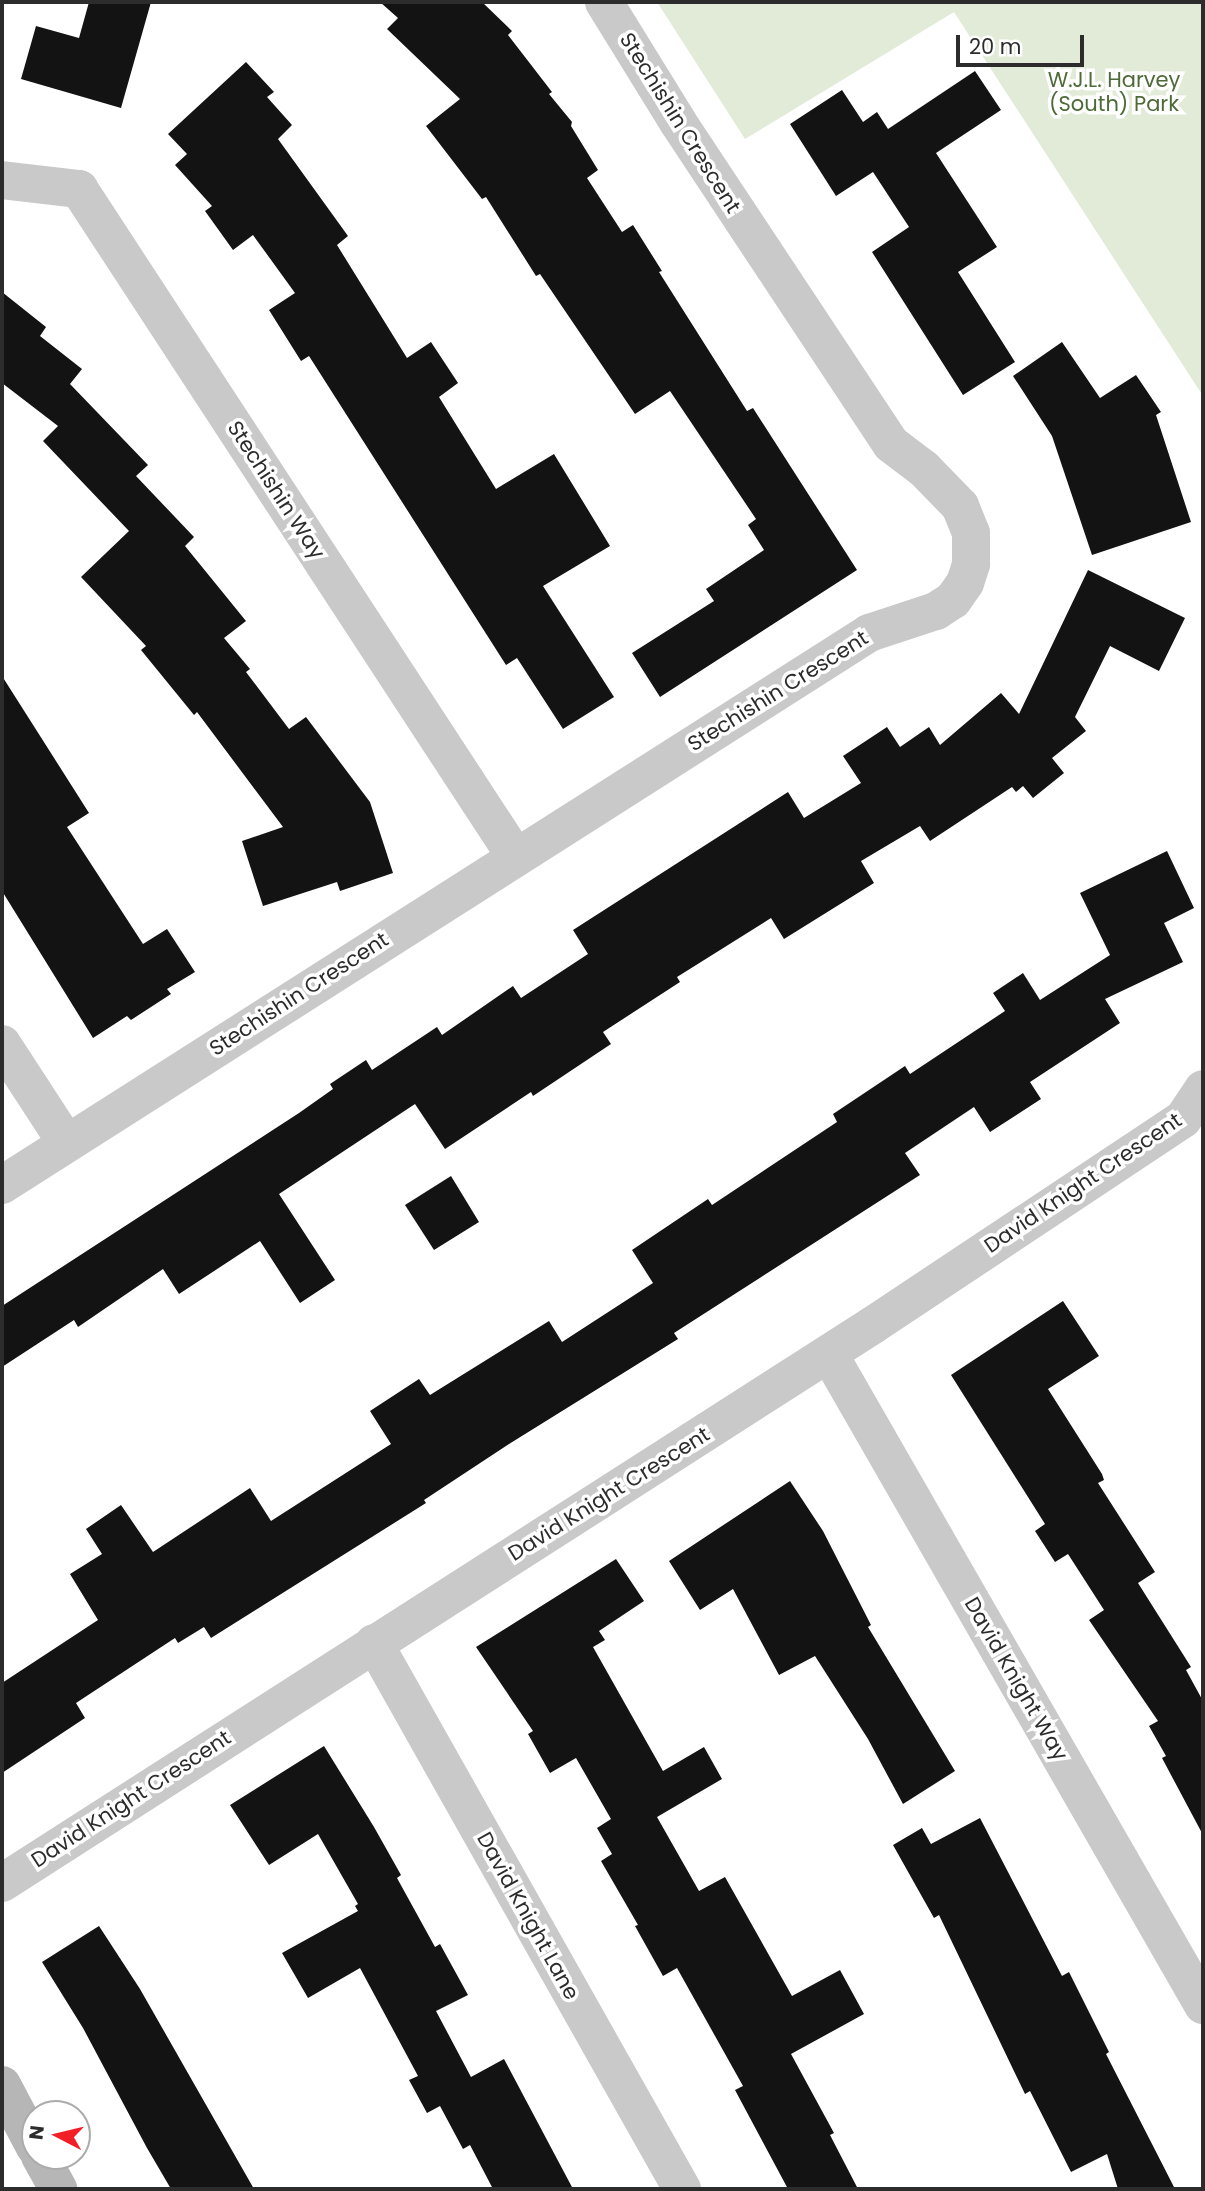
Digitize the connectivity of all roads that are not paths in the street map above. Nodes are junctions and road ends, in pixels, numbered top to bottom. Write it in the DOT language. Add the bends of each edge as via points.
graph roads {
  1 [pos="604,2"];
  2 [pos="2,180"];
  3 [pos="515,856"];
  4 [pos="2,1044"];
  5 [pos="1203,1090"];
  6 [pos="66,1142"];
  7 [pos="2,1185"];
  8 [pos="829,1354"];
  9 [pos="374,1643"];
  10 [pos="2,1883"];
  11 [pos="1203,2004"];
  12 [pos="2,2085"];
  13 [pos="21,2121"];
  14 [pos="48,2170"];
  15 [pos="58,2189"];
  16 [pos="682,2189"];
  1 -- 3 [label="street, Stechishin Crescent" via="891,444 925,469 960,506 971,533 971,564 953,600 910,621 869,633"];
  2 -- 3 [label="street, Stechishin Way" via="79,189"];
  3 -- 6 [label="street, Stechishin Crescent"];
  4 -- 6 [label="street"];
  5 -- 8 [label="street, David Knight Crescent" via="1182,1119"];
  6 -- 7 [label="street, Stechishin Crescent"];
  8 -- 9 [label="street, David Knight Crescent"];
  8 -- 11 [label="street, David Knight Way"];
  9 -- 10 [label="street, David Knight Crescent"];
  9 -- 16 [label="street, David Knight Lane"];
  12 -- 13 [label="street"];
  14 -- 15 [label="street"];
}
